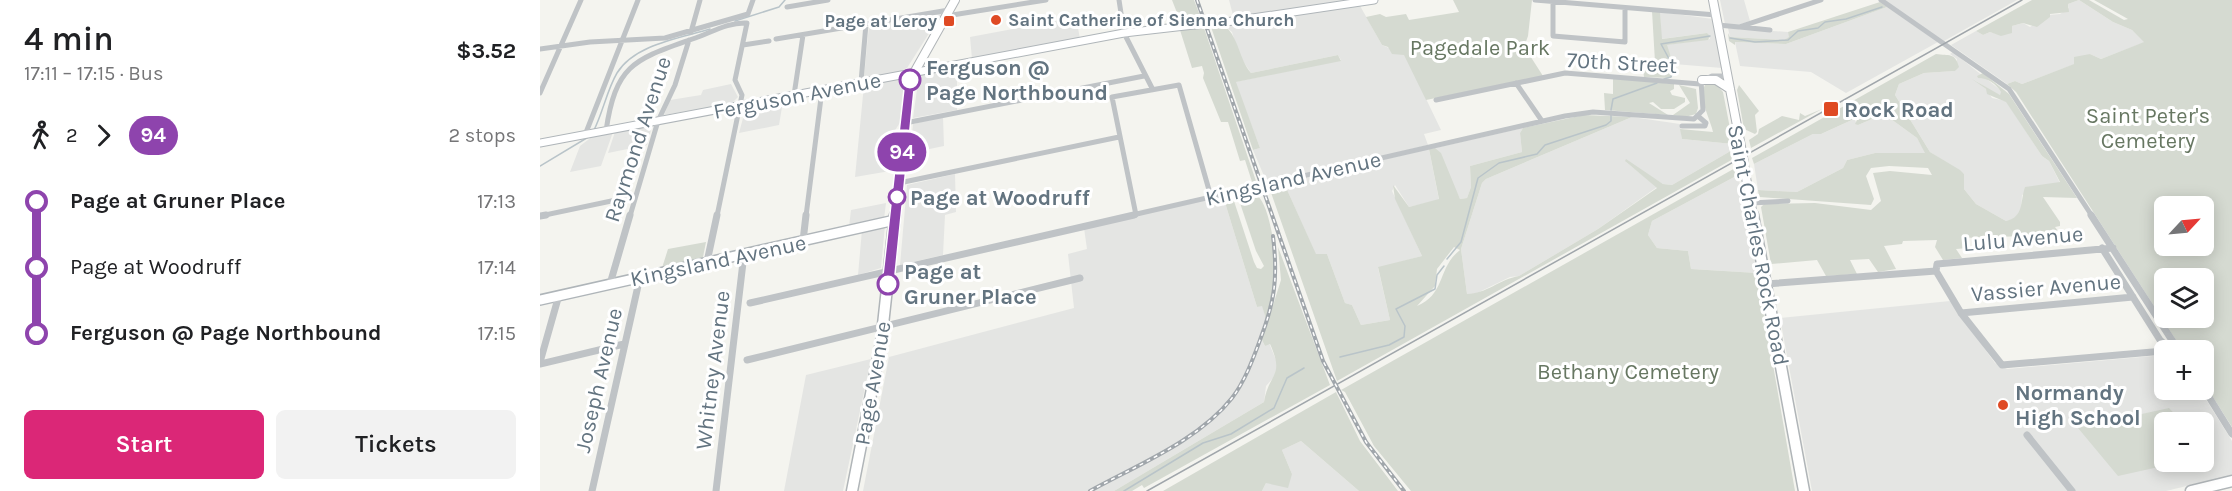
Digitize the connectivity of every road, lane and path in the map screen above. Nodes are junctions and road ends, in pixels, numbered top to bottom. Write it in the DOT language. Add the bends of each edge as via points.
graph roads {
  1 [pos="581,0"];
  2 [pos="638,0"];
  3 [pos="700,0"];
  4 [pos="753,0"];
  5 [pos="828,0"];
  6 [pos="956,0"];
  7 [pos="1046,0"];
  8 [pos="1119,0"];
  9 [pos="1374,0"];
  10 [pos="1535,0"];
  11 [pos="1713,0"];
  12 [pos="1821,0"];
  13 [pos="1881,0"];
  14 [pos="1553,2"];
  15 [pos="787,7"];
  16 [pos="1625,8"];
  17 [pos="947,13"];
  18 [pos="1716,15"];
  19 [pos="866,24"];
  20 [pos="1718,26"];
  21 [pos="848,27"];
  22 [pos="1739,27"];
  23 [pos="1770,30"];
  24 [pos="690,32"];
  25 [pos="822,32"];
  26 [pos="1124,33"];
  27 [pos="804,35"];
  28 [pos="865,36"];
  29 [pos="689,40"];
  30 [pos="622,41"];
  31 [pos="743,45"];
  32 [pos="561,46"];
  33 [pos="802,46"];
  34 [pos="540,50"];
  35 [pos="913,72"];
  36 [pos="1144,76"];
  37 [pos="1728,76"];
  38 [pos="861,82"];
  39 [pos="1701,82"];
  40 [pos="1516,83"];
  41 [pos="1152,88"];
  42 [pos="1730,89"];
  43 [pos="822,90"];
  44 [pos="540,93"];
  45 [pos="795,95"];
  46 [pos="1436,100"];
  47 [pos="741,105"];
  48 [pos="1699,117"];
  49 [pos="658,121"];
  50 [pos="1542,121"];
  51 [pos="905,123"];
  52 [pos="1682,126"];
  53 [pos="606,131"];
  54 [pos="590,134"];
  55 [pos="1119,137"];
  56 [pos="540,143"];
  57 [pos="899,183"];
  58 [pos="635,196"];
  59 [pos="1212,197"];
  60 [pos="1788,201"];
  61 [pos="1751,203"];
  62 [pos="1136,215"];
  63 [pos="540,216"];
  64 [pos="895,220"];
  65 [pos="803,241"];
  66 [pos="2113,248"];
  67 [pos="2102,249"];
  68 [pos="744,254"];
  69 [pos="707,262"];
  70 [pos="1936,267"];
  71 [pos="890,270"];
  72 [pos="640,277"];
  73 [pos="1080,278"];
  74 [pos="610,284"];
  75 [pos="1766,284"];
  76 [pos="559,295"];
  77 [pos="2133,297"];
  78 [pos="540,300"];
  79 [pos="750,303"];
  80 [pos="1961,312"];
  81 [pos="884,326"];
  82 [pos="2160,340"];
  83 [pos="2166,340"];
  84 [pos="624,344"];
  85 [pos="2154,352"];
  86 [pos="747,360"];
  87 [pos="540,363"];
  88 [pos="2211,400"];
  89 [pos="2232,434"];
  90 [pos="2027,435"];
  91 [pos="2232,481"];
  92 [pos="592,491"];
  93 [pos="716,491"];
  94 [pos="852,491"];
  95 [pos="1804,491"];
  96 [pos="2072,491"];
  97 [pos="2191,491"];
  1 -- 32 [label="street"];
  2 -- 30 [label="street"];
  3 -- 24 [label="street, Raymond Avenue"];
  4 -- 24 [label="street" via="748,14"];
  5 -- 15 [label="street"];
  6 -- 17 [label="main road, Page Avenue"];
  7 -- 17 [label="street"];
  8 -- 26 [label="street"];
  9 -- 26 [label="street, Ferguson Avenue, bridge"];
  10 -- 14 [label="street"];
  11 -- 18 [label="main road, Saint Charles Rock Road"];
  12 -- 22 [label="street"];
  13 -- 66 [label="street" via="2009,89"];
  14 -- 16 [label="street"];
  14 -- 16 [label="street" via="1553,36 1625,42"];
  16 -- 18 [label="street"];
  17 -- 19 [label="street"];
  17 -- 35 [label="main road, Page Avenue"];
  18 -- 20 [label="main road, Saint Charles Rock Road"];
  19 -- 21 [label="street"];
  19 -- 28 [label="street"];
  20 -- 22 [label="street"];
  20 -- 37 [label="main road, Saint Charles Rock Road"];
  21 -- 25 [label="street"];
  21 -- 28 [label="street" via="863,31"];
  22 -- 23 [label="street"];
  24 -- 30 [label="street"];
  25 -- 27 [label="street"];
  25 -- 33 [label="street"];
  26 -- 35 [label="street, Ferguson Avenue"];
  26 -- 36 [label="street"];
  27 -- 31 [label="street"];
  27 -- 33 [label="street"];
  28 -- 38 [label="street"];
  29 -- 31 [label="street" via="746,22"];
  29 -- 49 [label="street, Raymond Avenue" via="675,85"];
  29 -- 53 [label="street" via="646,54 623,73"];
  30 -- 32 [label="street"];
  30 -- 54 [label="street"];
  31 -- 47 [label="street" via="735,80 741,92"];
  32 -- 34 [label="street"];
  32 -- 44 [label="street"];
  33 -- 45 [label="street"];
  35 -- 38 [label="street, Ferguson Avenue"];
  35 -- 51 [label="main road, Page Avenue"];
  36 -- 41 [label="street"];
  36 -- 51 [label="street"];
  37 -- 39 [label="street" via="1712,76"];
  37 -- 42 [label="main road, Saint Charles Rock Road"];
  38 -- 43 [label="street, Ferguson Avenue"];
  39 -- 40 [label="street, 70th Street" via="1565,73"];
  39 -- 42 [label="main road" via="1716,80"];
  39 -- 48 [label="street" via="1703,110"];
  40 -- 46 [label="street, 70th Street"];
  40 -- 50 [label="street"];
  41 -- 55 [label="street" via="1112,98"];
  41 -- 59 [label="street" via="1178,84"];
  42 -- 61 [label="main road, Saint Charles Rock Road, bridge"];
  43 -- 45 [label="street, Ferguson Avenue"];
  43 -- 65 [label="street"];
  45 -- 47 [label="street, Ferguson Avenue"];
  47 -- 49 [label="street, Ferguson Avenue"];
  47 -- 69 [label="street"];
  48 -- 50 [label="street, Kingsland Avenue" via="1684,120 1584,113"];
  48 -- 52 [label="street" via="1705,126"];
  49 -- 53 [label="street, Ferguson Avenue"];
  49 -- 58 [label="street, Raymond Avenue"];
  50 -- 59 [label="street, Kingsland Avenue"];
  51 -- 57 [label="main road, Page Avenue"];
  53 -- 54 [label="street, Ferguson Avenue"];
  54 -- 56 [label="street, Ferguson Avenue"];
  55 -- 57 [label="street"];
  55 -- 62 [label="street"];
  57 -- 64 [label="main road, Page Avenue"];
  58 -- 63 [label="street"];
  58 -- 74 [label="street, Raymond Avenue"];
  59 -- 62 [label="street, Kingsland Avenue"];
  60 -- 61 [label="street"];
  61 -- 75 [label="main road, Saint Charles Rock Road"];
  62 -- 71 [label="street, Kingsland Avenue"];
  64 -- 65 [label="street, Kingsland Avenue"];
  64 -- 71 [label="main road, Page Avenue"];
  65 -- 68 [label="street, Kingsland Avenue"];
  66 -- 67 [label="street, Lulu Avenue"];
  66 -- 83 [label="street"];
  67 -- 70 [label="street, Lulu Avenue"];
  67 -- 77 [label="street"];
  68 -- 69 [label="street, Kingsland Avenue"];
  68 -- 93 [label="street, Whitney Avenue"];
  69 -- 72 [label="street, Kingsland Avenue"];
  70 -- 75 [label="street, Lulu Avenue"];
  70 -- 80 [label="street"];
  71 -- 79 [label="street, Kingsland Avenue"];
  71 -- 81 [label="main road, Page Avenue"];
  72 -- 74 [label="street, Kingsland Avenue"];
  72 -- 84 [label="street, Joseph Avenue"];
  73 -- 81 [label="street"];
  74 -- 76 [label="street, Kingsland Avenue"];
  75 -- 95 [label="main road, Saint Charles Rock Road"];
  76 -- 78 [label="street, Kingsland Avenue"];
  76 -- 87 [label="street"];
  77 -- 80 [label="street, Vassier Avenue"];
  77 -- 82 [label="street"];
  80 -- 85 [label="street" via="2002,365"];
  81 -- 86 [label="street"];
  81 -- 94 [label="main road, Page Avenue"];
  84 -- 87 [label="street"];
  84 -- 92 [label="street, Joseph Avenue"];
  88 -- 89 [label="street"];
  90 -- 96 [label="street"];
  91 -- 97 [label="main road"];
}
